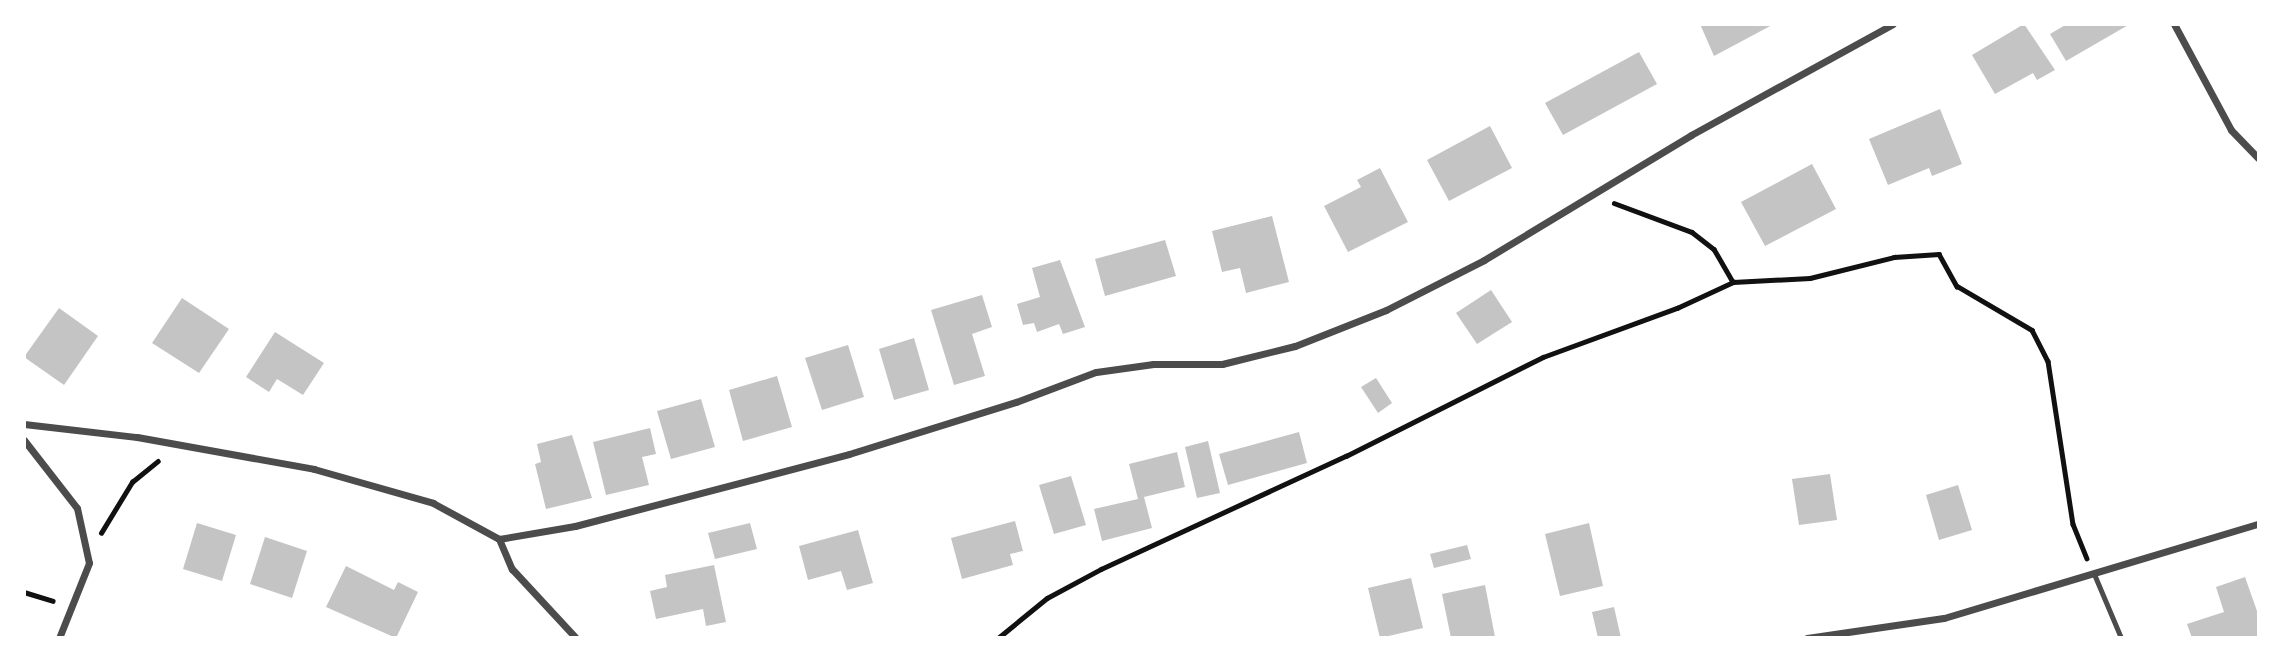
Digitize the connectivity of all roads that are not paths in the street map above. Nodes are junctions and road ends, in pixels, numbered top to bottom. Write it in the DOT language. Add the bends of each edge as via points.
graph roads {
  1 [pos="1893,24"];
  2 [pos="2174,24"];
  3 [pos="2259,158"];
  4 [pos="24,424"];
  5 [pos="24,440"];
  6 [pos="2259,524"];
  7 [pos="499,540"];
  8 [pos="2094,574"];
  9 [pos="58,638"];
  10 [pos="576,638"];
  11 [pos="1807,638"];
  12 [pos="2121,638"];
  1 -- 7 [label="street" via="1398,304 1294,346 1222,364 1153,364 1096,372 849,454 575,526"];
  2 -- 3 [label="street" via="2231,130"];
  4 -- 7 [label="street" via="178,444 314,469 433,503"];
  5 -- 9 [label="street" via="77,508 89,563"];
  6 -- 8 [label="street"];
  7 -- 10 [label="street" via="512,569"];
  8 -- 11 [label="street" via="1944,618"];
  8 -- 12 [label="lane"];
}
